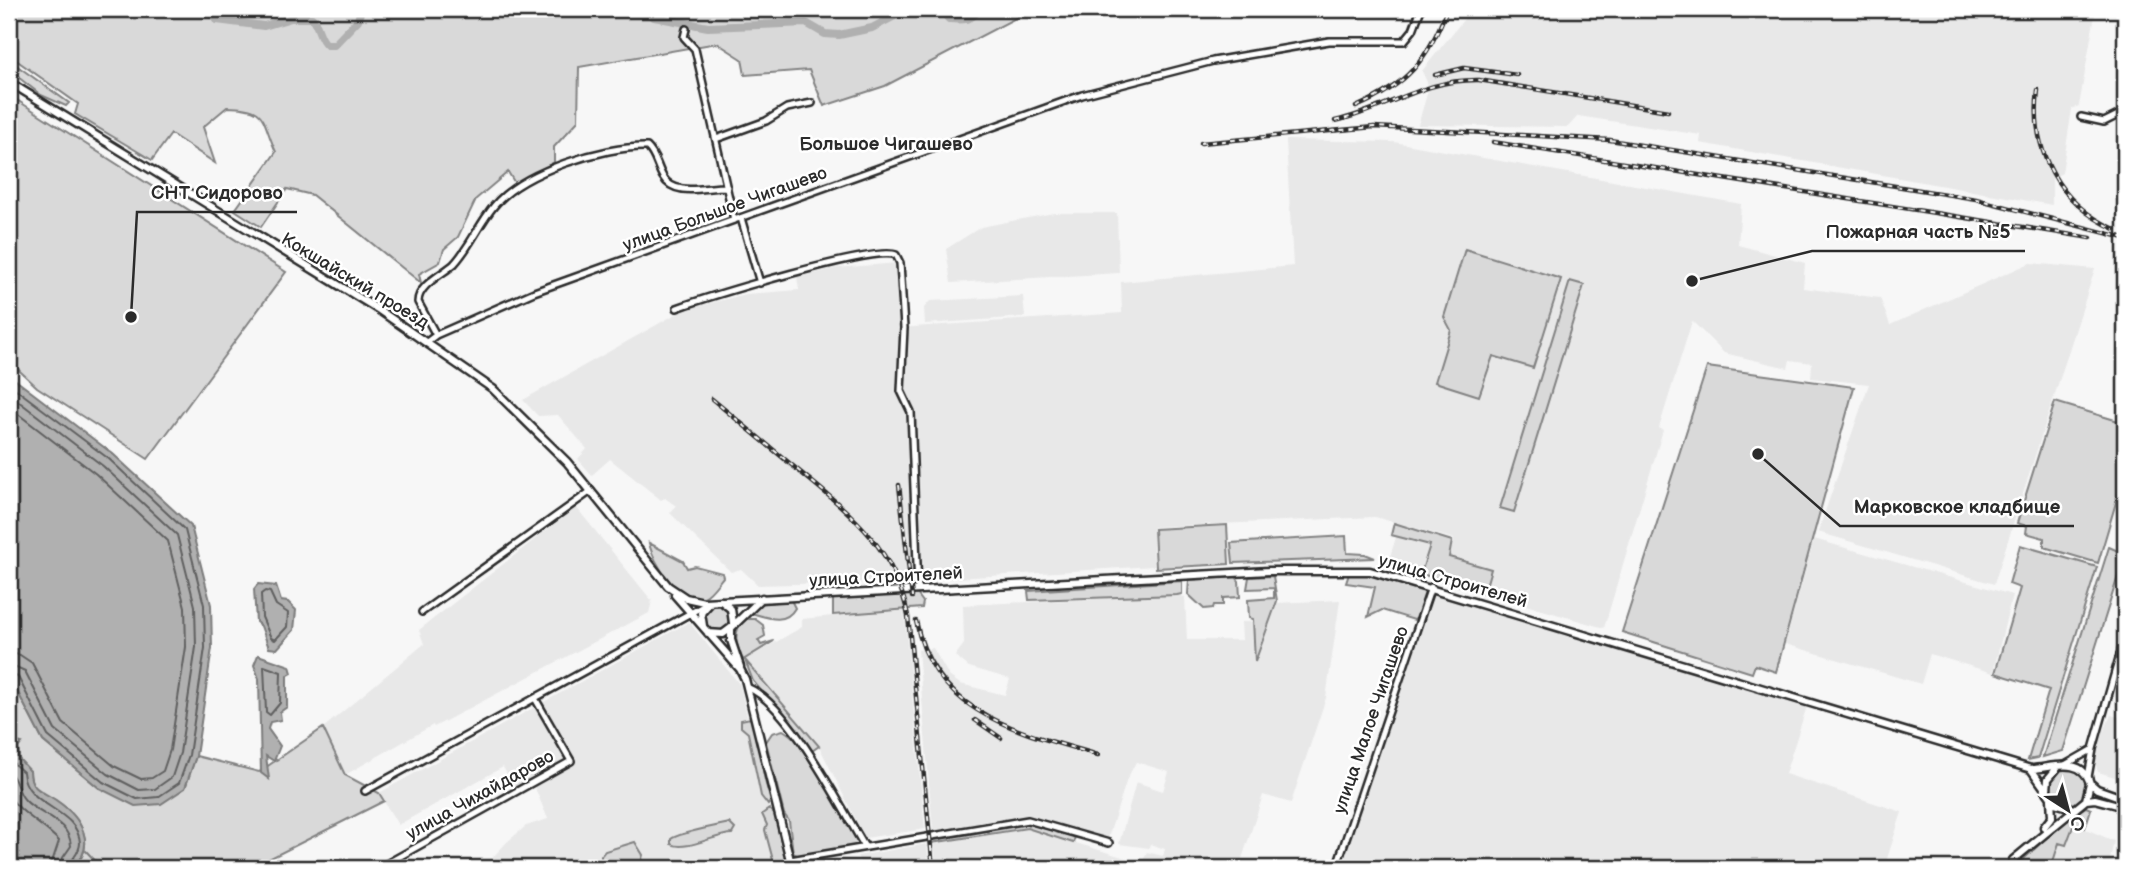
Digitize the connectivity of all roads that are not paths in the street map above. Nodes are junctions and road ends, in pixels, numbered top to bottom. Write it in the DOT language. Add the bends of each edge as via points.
graph roads {
  1 [pos="1421,9"];
  2 [pos="686,29"];
  3 [pos="9,82"];
  4 [pos="812,103"];
  5 [pos="2081,117"];
  6 [pos="2125,117"];
  7 [pos="716,139"];
  8 [pos="727,187"];
  9 [pos="738,219"];
  10 [pos="760,282"];
  11 [pos="677,308"];
  12 [pos="436,335"];
  13 [pos="428,341"];
  14 [pos="591,491"];
  15 [pos="668,586"];
  16 [pos="1431,587"];
  17 [pos="918,589"];
  18 [pos="763,597"];
  19 [pos="721,601"];
  20 [pos="709,603"];
  21 [pos="422,612"];
  22 [pos="691,614"];
  23 [pos="732,626"];
  24 [pos="706,630"];
  25 [pos="2125,637"];
  26 [pos="740,669"];
  27 [pos="747,687"];
  28 [pos="536,699"];
  29 [pos="2093,749"];
  30 [pos="2062,766"];
  31 [pos="2031,769"];
  32 [pos="2089,780"];
  33 [pos="365,790"];
  34 [pos="2047,790"];
  35 [pos="2051,799"];
  36 [pos="2125,799"];
  37 [pos="2086,800"];
  38 [pos="2075,807"];
  39 [pos="2125,807"];
  40 [pos="1110,843"];
  41 [pos="865,847"];
  42 [pos="790,860"];
  43 [pos="2013,860"];
  44 [pos="1338,865"];
  45 [pos="379,868"];
  46 [pos="792,868"];
  47 [pos="2010,868"];
  1 -- 9 [label="street, улица Большое Чигашево" via="1404,41 1322,42 1213,61 1082,95"];
  2 -- 7 [label="street" via="684,37 695,49"];
  3 -- 13 [label="main road, Кокшайский проезд"];
  4 -- 7 [label="street" via="787,108 766,121"];
  5 -- 6 [label="street" via="2105,122 2120,114"];
  7 -- 8 [label="street"];
  8 -- 9 [label="street"];
  8 -- 12 [label="street" via="672,187 647,147 561,163 502,198 456,261 423,289 418,302"];
  9 -- 10 [label="street"];
  9 -- 12 [label="street, улица Большое Чигашево" via="534,292"];
  10 -- 11 [label="street"];
  10 -- 17 [label="street" via="883,253 899,258 904,328 901,391 912,412"];
  12 -- 13 [label="street, улица Большое Чигашево"];
  13 -- 14 [label="main road, Кокшайский проезд" via="503,398"];
  14 -- 15 [label="main road, Кокшайский проезд"];
  14 -- 21 [label="street"];
  15 -- 20 [label="main road" via="691,600"];
  15 -- 22 [label="main road, Кокшайский проезд"];
  16 -- 17 [label="main road, улица Строителей" via="1370,571 1341,569"];
  16 -- 31 [label="main road, улица Строителей"];
  16 -- 44 [label="street, улица Малое Чигашево"];
  17 -- 18 [label="main road, улица Строителей"];
  18 -- 19 [label="main road, улица Строителей"];
  18 -- 23 [label="main road"];
  19 -- 20 [label="main road"];
  19 -- 23 [label="main road" via="732,609"];
  20 -- 22 [label="street"];
  20 -- 24 [label="main road" via="700,617"];
  22 -- 24 [label="main road, Кокшайский проезд"];
  22 -- 28 [label="street"];
  23 -- 24 [label="main road" via="723,634"];
  23 -- 26 [label="main road" via="731,640"];
  24 -- 26 [label="main road, Кокшайский проезд"];
  25 -- 29 [label="street"];
  26 -- 27 [label="main road"];
  27 -- 41 [label="street" via="765,697 810,755"];
  27 -- 42 [label="main road"];
  28 -- 33 [label="street"];
  28 -- 45 [label="street, улица Чихайдарово" via="571,761"];
  29 -- 30 [label="street"];
  29 -- 32 [label="street"];
  30 -- 31 [label="main road, улица Строителей"];
  30 -- 32 [label="main road" via="2079,767"];
  30 -- 34 [label="main road" via="2048,779"];
  31 -- 34 [label="main road"];
  32 -- 36 [label="main road" via="2097,789"];
  32 -- 37 [label="main road"];
  34 -- 35 [label="main road"];
  35 -- 38 [label="main road" via="2061,807"];
  35 -- 43 [label="main road" via="2051,820"];
  37 -- 38 [label="main road"];
  37 -- 39 [label="main road"];
  38 -- 43 [label="main road"];
  40 -- 41 [label="street" via="1028,820"];
  41 -- 42 [label="street"];
  42 -- 46 [label="main road"];
  43 -- 47 [label="main road"];
}
